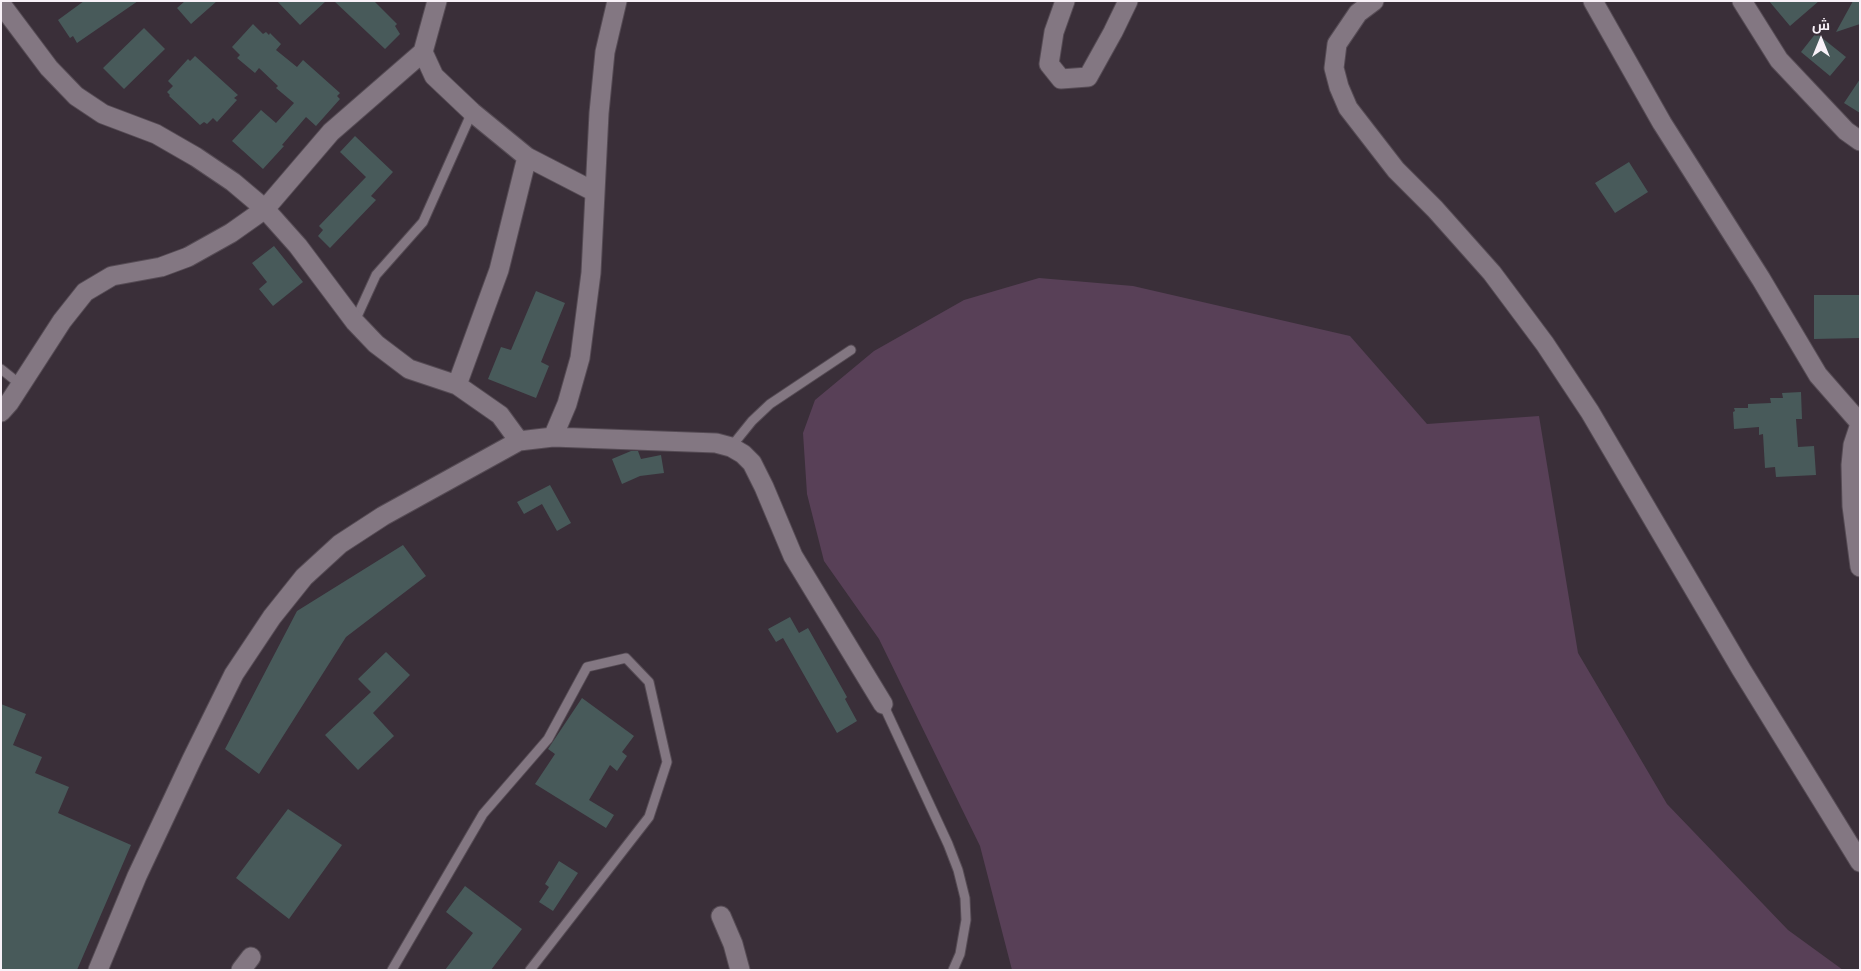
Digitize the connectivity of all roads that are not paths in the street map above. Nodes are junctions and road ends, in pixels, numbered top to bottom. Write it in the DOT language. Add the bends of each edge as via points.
graph roads {
  1 [pos="437,1"];
  2 [pos="617,1"];
  3 [pos="1065,1"];
  4 [pos="1128,1"];
  5 [pos="1374,1"];
  6 [pos="1592,1"];
  7 [pos="1742,1"];
  8 [pos="1,4"];
  9 [pos="1354,7"];
  10 [pos="423,52"];
  11 [pos="472,112"];
  12 [pos="1860,141"];
  13 [pos="527,157"];
  14 [pos="594,191"];
  15 [pos="265,209"];
  16 [pos="354,322"];
  17 [pos="851,350"];
  18 [pos="1,369"];
  19 [pos="21,385"];
  20 [pos="457,386"];
  21 [pos="1,412"];
  22 [pos="1860,424"];
  23 [pos="553,437"];
  24 [pos="519,440"];
  25 [pos="731,447"];
  26 [pos="1860,567"];
  27 [pos="883,704"];
  28 [pos="1860,862"];
  29 [pos="721,916"];
  30 [pos="98,970"];
  31 [pos="392,970"];
  32 [pos="530,970"];
  33 [pos="740,970"];
  34 [pos="953,970"];
  1 -- 10 [label="street"];
  2 -- 14 [label="street" via="605,52"];
  3 -- 4 [label="street" via="1054,32 1049,64 1061,79 1088,77"];
  5 -- 9 [label="street"];
  6 -- 22 [label="street" via="1662,123 1818,375"];
  7 -- 12 [label="street" via="1779,60 1846,131"];
  8 -- 15 [label="street" via="49,68 76,96 103,114 156,134 196,157 234,182"];
  9 -- 28 [label="street" via="1337,44 1334,68 1348,108 1396,170 1492,273 1545,344 1590,412 1741,669"];
  10 -- 11 [label="street" via="434,76"];
  10 -- 15 [label="street" via="331,132"];
  11 -- 13 [label="street"];
  11 -- 16 [label="lane" via="423,222 376,275"];
  13 -- 14 [label="street"];
  13 -- 20 [label="street" via="499,270"];
  14 -- 23 [label="street" via="591,272 580,358 567,404"];
  15 -- 16 [label="street" via="298,246"];
  15 -- 19 [label="street" via="231,233 188,256 161,267 112,276 85,292 62,321"];
  16 -- 20 [label="street" via="409,369"];
  17 -- 25 [label="lane" via="770,404"];
  18 -- 19 [label="lane"];
  19 -- 21 [label="street"];
  20 -- 24 [label="street" via="500,415"];
  22 -- 26 [label="street" via="1851,465 1852,506"];
  23 -- 24 [label="street"];
  23 -- 25 [label="street" via="716,443"];
  24 -- 30 [label="street" via="383,516 340,544 304,577 272,617 234,674 192,759 137,876"];
  25 -- 27 [label="street" via="752,462 793,556"];
  27 -- 34 [label="lane" via="948,844 965,898 966,920 960,954"];
  29 -- 33 [label="street"];
  31 -- 32 [label="lane" via="483,814 548,738 587,667 626,658 650,682 667,762 650,817"];
}
